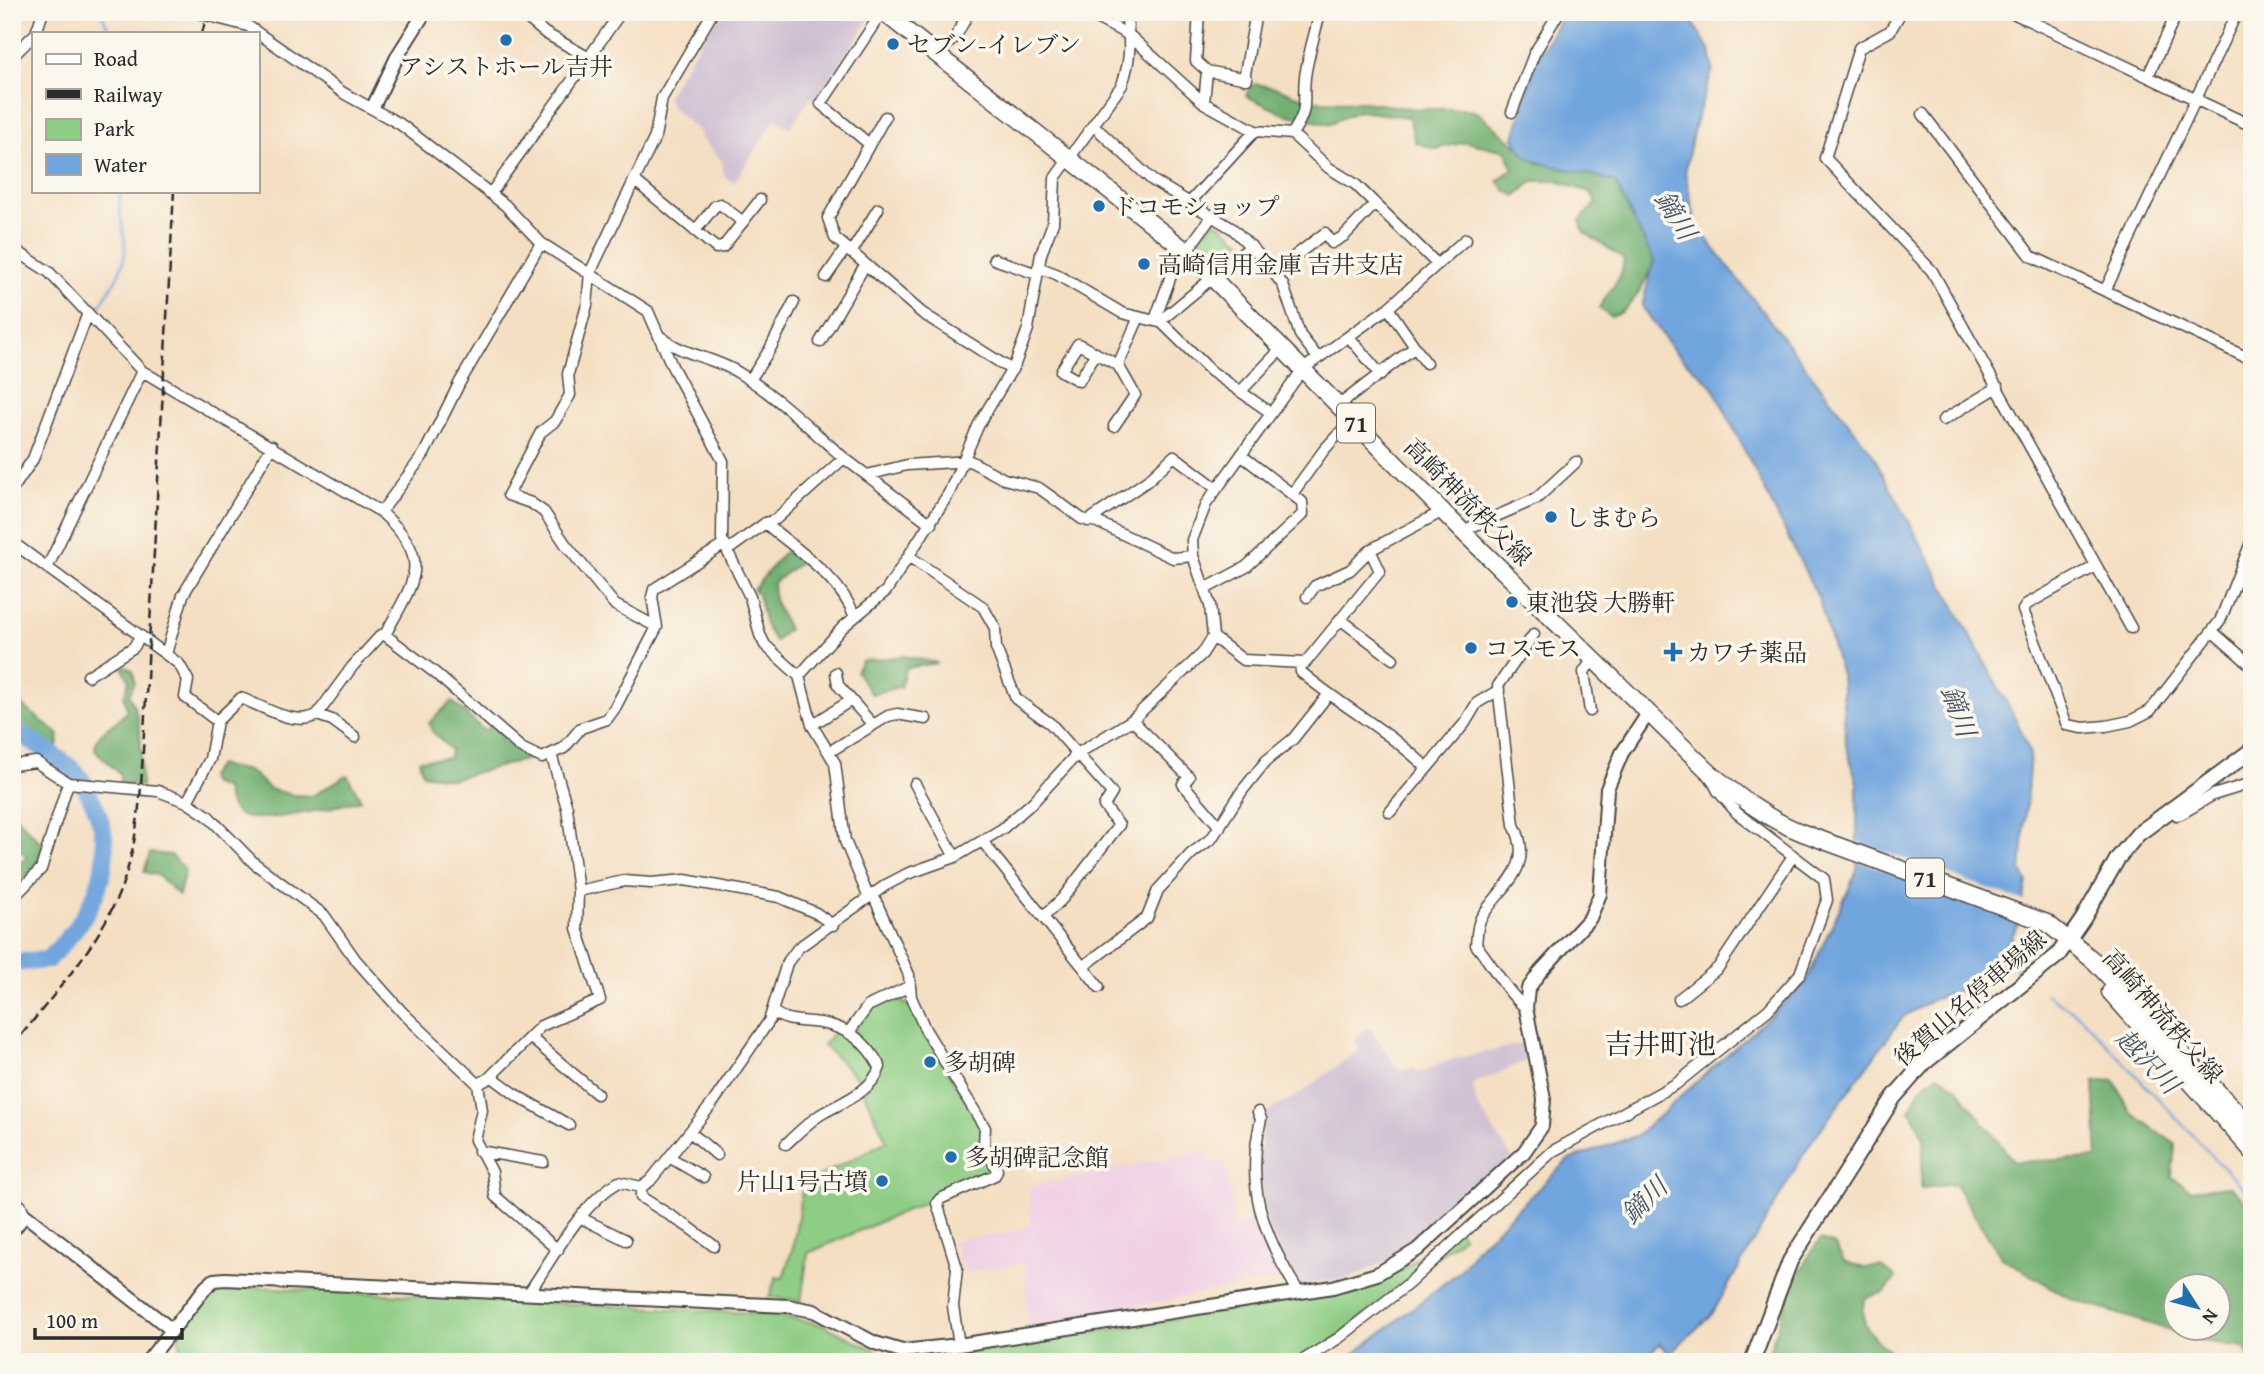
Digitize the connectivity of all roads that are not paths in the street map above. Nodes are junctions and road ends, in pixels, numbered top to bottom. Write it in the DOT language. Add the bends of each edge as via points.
graph roads {
  1 [pos="43,12"];
  2 [pos="194,12"];
  3 [pos="425,12"];
  4 [pos="520,12"];
  5 [pos="621,12"];
  6 [pos="713,12"];
  7 [pos="883,12"];
  8 [pos="969,12"];
  9 [pos="1084,12"];
  10 [pos="1126,12"];
  11 [pos="1199,12"];
  12 [pos="1256,12"];
  13 [pos="1320,12"];
  14 [pos="1559,12"];
  15 [pos="1901,12"];
  16 [pos="2011,12"];
  17 [pos="2237,12"];
  18 [pos="2176,15"];
  19 [pos="35,32"];
  20 [pos="256,32"];
  21 [pos="259,34"];
  22 [pos="1129,35"];
  23 [pos="32,37"];
  24 [pos="938,54"];
  25 [pos="12,57"];
  26 [pos="587,60"];
  27 [pos="1207,71"];
  28 [pos="2148,76"];
  29 [pos="2196,98"];
  30 [pos="1204,103"];
  31 [pos="373,107"];
  32 [pos="1512,112"];
  33 [pos="1923,114"];
  34 [pos="885,117"];
  35 [pos="1094,126"];
  36 [pos="2252,126"];
  37 [pos="1255,131"];
  38 [pos="1292,134"];
  39 [pos="868,143"];
  40 [pos="1068,158"];
  41 [pos="634,180"];
  42 [pos="491,193"];
  43 [pos="760,200"];
  44 [pos="1191,201"];
  45 [pos="1374,205"];
  46 [pos="878,209"];
  47 [pos="1212,216"];
  48 [pos="743,222"];
  49 [pos="695,231"];
  50 [pos="1466,239"];
  51 [pos="541,243"];
  52 [pos="1251,246"];
  53 [pos="12,248"];
  54 [pos="1185,250"];
  55 [pos="849,251"];
  56 [pos="994,259"];
  57 [pos="1437,264"];
  58 [pos="865,265"];
  59 [pos="1037,270"];
  60 [pos="1274,272"];
  61 [pos="590,273"];
  62 [pos="826,276"];
  63 [pos="1214,277"];
  64 [pos="2105,291"];
  65 [pos="794,302"];
  66 [pos="1388,308"];
  67 [pos="88,313"];
  68 [pos="1139,317"];
  69 [pos="1158,322"];
  70 [pos="661,337"];
  71 [pos="1349,337"];
  72 [pos="820,342"];
  73 [pos="1415,347"];
  74 [pos="1282,348"];
  75 [pos="1096,353"];
  76 [pos="1318,358"];
  77 [pos="2252,360"];
  78 [pos="1426,363"];
  79 [pos="1118,365"];
  80 [pos="1303,369"];
  81 [pos="1012,370"];
  82 [pos="142,371"];
  83 [pos="1381,375"];
  84 [pos="750,380"];
  85 [pos="1998,387"];
  86 [pos="1242,390"];
  87 [pos="1338,406"];
  88 [pos="1271,413"];
  89 [pos="1352,419"];
  90 [pos="1943,420"];
  91 [pos="1114,426"];
  92 [pos="272,446"];
  93 [pos="1241,455"];
  94 [pos="844,458"];
  95 [pos="964,460"];
  96 [pos="1576,462"];
  97 [pos="867,475"];
  98 [pos="1216,488"];
  99 [pos="12,490"];
  100 [pos="1292,494"];
  101 [pos="1443,511"];
  102 [pos="381,512"];
  103 [pos="1088,521"];
  104 [pos="765,523"];
  105 [pos="931,524"];
  106 [pos="1462,531"];
  107 [pos="2252,540"];
  108 [pos="12,541"];
  109 [pos="727,547"];
  110 [pos="1370,550"];
  111 [pos="1193,555"];
  112 [pos="910,557"];
  113 [pos="2096,566"];
  114 [pos="47,568"];
  115 [pos="1205,589"];
  116 [pos="1307,597"];
  117 [pos="855,617"];
  118 [pos="1340,619"];
  119 [pos="657,627"];
  120 [pos="2132,628"];
  121 [pos="2213,632"];
  122 [pos="1534,634"];
  123 [pos="385,635"];
  124 [pos="140,636"];
  125 [pos="1213,637"];
  126 [pos="166,654"];
  127 [pos="1594,657"];
  128 [pos="1393,659"];
  129 [pos="1300,664"];
  130 [pos="2252,666"];
  131 [pos="836,673"];
  132 [pos="799,676"];
  133 [pos="88,677"];
  134 [pos="1499,690"];
  135 [pos="1328,695"];
  136 [pos="850,701"];
  137 [pos="1590,711"];
  138 [pos="1648,712"];
  139 [pos="317,715"];
  140 [pos="926,719"];
  141 [pos="1132,720"];
  142 [pos="217,721"];
  143 [pos="812,725"];
  144 [pos="873,725"];
  145 [pos="355,737"];
  146 [pos="2252,750"];
  147 [pos="829,752"];
  148 [pos="551,754"];
  149 [pos="1077,754"];
  150 [pos="12,765"];
  151 [pos="1427,768"];
  152 [pos="1708,771"];
  153 [pos="70,783"];
  154 [pos="2252,783"];
  155 [pos="915,784"];
  156 [pos="187,802"];
  157 [pos="2172,807"];
  158 [pos="1390,812"];
  159 [pos="1220,827"];
  160 [pos="983,842"];
  161 [pos="1793,856"];
  162 [pos="955,857"];
  163 [pos="578,891"];
  164 [pos="871,896"];
  165 [pos="12,899"];
  166 [pos="1044,916"];
  167 [pos="833,925"];
  168 [pos="2069,941"];
  169 [pos="1084,966"];
  170 [pos="910,986"];
  171 [pos="1099,987"];
  172 [pos="1679,999"];
  173 [pos="1526,1008"];
  174 [pos="772,1011"];
  175 [pos="849,1032"];
  176 [pos="531,1038"];
  177 [pos="491,1076"];
  178 [pos="478,1084"];
  179 [pos="597,1094"];
  180 [pos="1258,1112"];
  181 [pos="569,1125"];
  182 [pos="2252,1128"];
  183 [pos="690,1132"];
  184 [pos="786,1144"];
  185 [pos="479,1151"];
  186 [pos="2252,1152"];
  187 [pos="717,1155"];
  188 [pos="669,1157"];
  189 [pos="543,1162"];
  190 [pos="703,1177"];
  191 [pos="641,1187"];
  192 [pos="12,1199"];
  193 [pos="25,1215"];
  194 [pos="581,1218"];
  195 [pos="12,1231"];
  196 [pos="626,1240"];
  197 [pos="714,1247"];
  198 [pos="558,1250"];
  199 [pos="1298,1292"];
  200 [pos="528,1294"];
  201 [pos="172,1330"];
  202 [pos="959,1345"];
  203 [pos="147,1362"];
  204 [pos="1300,1362"];
  205 [pos="1752,1362"];
  1 -- 19 [label="street"];
  2 -- 20 [label="street"];
  3 -- 31 [label="street"];
  4 -- 26 [label="street"];
  5 -- 26 [label="street"];
  6 -- 41 [label="street" via="662,97 658,130"];
  7 -- 24 [label="main road, 高崎神流秩父線 / 71"];
  7 -- 39 [label="street" via="821,104"];
  8 -- 24 [label="street" via="956,36"];
  9 -- 22 [label="street"];
  10 -- 22 [label="street"];
  11 -- 27 [label="street" via="1196,61"];
  12 -- 27 [label="street" via="1246,79"];
  13 -- 38 [label="street" via="1304,81 1307,96 1302,120"];
  14 -- 32 [label="street" via="1534,54"];
  15 -- 85 [label="street" via="1890,31 1859,48 1825,158 1932,271"];
  16 -- 28 [label="street"];
  17 -- 29 [label="street"];
  18 -- 28 [label="street"];
  21 -- 31 [label="street" via="345,94"];
  22 -- 30 [label="street"];
  22 -- 35 [label="street" via="1132,54 1125,76"];
  23 -- 25 [label="street"];
  24 -- 40 [label="main road, 高崎神流秩父線 / 71"];
  26 -- 42 [label="street"];
  27 -- 30 [label="street"];
  28 -- 29 [label="street"];
  29 -- 36 [label="street"];
  29 -- 64 [label="street"];
  30 -- 37 [label="street"];
  31 -- 42 [label="street"];
  33 -- 64 [label="street" via="2031,256"];
  34 -- 39 [label="street"];
  35 -- 40 [label="street"];
  35 -- 44 [label="street" via="1152,180"];
  37 -- 38 [label="street"];
  37 -- 44 [label="street"];
  38 -- 45 [label="street"];
  39 -- 55 [label="street" via="828,218 835,238"];
  40 -- 54 [label="main road, 高崎神流秩父線 / 71"];
  40 -- 59 [label="street" via="1053,185 1053,223"];
  41 -- 49 [label="street"];
  41 -- 61 [label="street"];
  42 -- 51 [label="street"];
  43 -- 48 [label="street"];
  44 -- 47 [label="street"];
  45 -- 57 [label="street"];
  45 -- 60 [label="street" via="1344,236 1332,243 1325,233"];
  46 -- 55 [label="street"];
  47 -- 52 [label="street"];
  47 -- 54 [label="street"];
  48 -- 49 [label="street" via="723,247 716,248"];
  48 -- 49 [label="street" via="720,204"];
  50 -- 57 [label="street"];
  51 -- 61 [label="street"];
  51 -- 102 [label="street" via="460,382 425,454"];
  52 -- 60 [label="street"];
  52 -- 63 [label="street"];
  53 -- 67 [label="street" via="49,272"];
  54 -- 63 [label="main road, 高崎神流秩父線 / 71"];
  54 -- 69 [label="street" via="1162,297"];
  55 -- 58 [label="street"];
  55 -- 62 [label="street"];
  56 -- 59 [label="street"];
  57 -- 66 [label="street"];
  58 -- 72 [label="street"];
  58 -- 81 [label="street" via="922,313"];
  59 -- 68 [label="street" via="1063,278 1112,309"];
  59 -- 81 [label="street" via="1028,329"];
  60 -- 76 [label="street" via="1300,335"];
  61 -- 70 [label="street" via="648,311"];
  61 -- 119 [label="street" via="587,304 568,374 570,395 555,421 541,432 508,495 544,512 615,605"];
  63 -- 69 [label="street"];
  63 -- 74 [label="main road, 高崎神流秩父線 / 71"];
  64 -- 77 [label="street"];
  65 -- 84 [label="street"];
  66 -- 71 [label="street"];
  66 -- 73 [label="street"];
  67 -- 82 [label="street"];
  67 -- 99 [label="street" via="33,459"];
  68 -- 69 [label="street"];
  68 -- 79 [label="street"];
  69 -- 86 [label="street" via="1211,370"];
  70 -- 84 [label="street" via="679,351 708,357"];
  70 -- 109 [label="street" via="671,366 723,461 720,531"];
  71 -- 76 [label="street"];
  71 -- 83 [label="street"];
  73 -- 78 [label="street"];
  73 -- 83 [label="street"];
  74 -- 80 [label="main road, 高崎神流秩父線 / 71"];
  74 -- 86 [label="street"];
  75 -- 79 [label="street"];
  76 -- 80 [label="street"];
  79 -- 91 [label="street" via="1135,395"];
  80 -- 87 [label="main road, 高崎神流秩父線 / 71"];
  80 -- 88 [label="street"];
  81 -- 95 [label="street" via="979,424"];
  82 -- 92 [label="street"];
  82 -- 114 [label="street"];
  83 -- 87 [label="street"];
  84 -- 94 [label="street"];
  85 -- 90 [label="street"];
  85 -- 113 [label="street"];
  86 -- 88 [label="street"];
  87 -- 89 [label="main road, 高崎神流秩父線 / 71"];
  88 -- 93 [label="street"];
  89 -- 100 [label="street"];
  89 -- 101 [label="main road, 高崎神流秩父線 / 71"];
  92 -- 102 [label="street"];
  92 -- 126 [label="street" via="183,596"];
  93 -- 98 [label="street"];
  93 -- 100 [label="street"];
  94 -- 97 [label="street"];
  94 -- 104 [label="street" via="784,513"];
  95 -- 97 [label="street" via="906,465"];
  95 -- 103 [label="street" via="1011,482 1039,488"];
  95 -- 105 [label="street"];
  96 -- 106 [label="street" via="1536,499"];
  97 -- 105 [label="street"];
  98 -- 103 [label="street" via="1174,456 1147,481"];
  98 -- 111 [label="street" via="1193,530"];
  100 -- 115 [label="street" via="1304,508 1298,520 1246,567"];
  101 -- 106 [label="main road, 高崎神流秩父線 / 71"];
  101 -- 110 [label="street"];
  102 -- 123 [label="street" via="402,534 417,565 413,583"];
  103 -- 111 [label="street" via="1173,558"];
  104 -- 109 [label="street"];
  104 -- 117 [label="street" via="825,574"];
  105 -- 112 [label="street"];
  106 -- 127 [label="main road, 高崎神流秩父線 / 71"];
  107 -- 121 [label="street"];
  108 -- 114 [label="street"];
  109 -- 119 [label="street" via="654,589"];
  109 -- 132 [label="street" via="765,645"];
  110 -- 116 [label="street" via="1350,570 1315,586"];
  110 -- 118 [label="street" via="1380,571"];
  111 -- 115 [label="street"];
  112 -- 117 [label="street" via="886,591"];
  112 -- 149 [label="street" via="983,607 995,628 996,648 1010,690 1051,724"];
  113 -- 120 [label="street"];
  113 -- 121 [label="street" via="2023,610 2067,725 2106,726 2150,711"];
  114 -- 124 [label="street"];
  115 -- 125 [label="street"];
  117 -- 132 [label="street"];
  118 -- 128 [label="street"];
  118 -- 129 [label="street"];
  119 -- 148 [label="street" via="607,719 581,728 564,748"];
  121 -- 130 [label="street"];
  122 -- 134 [label="street" via="1501,680"];
  123 -- 139 [label="street" via="368,647"];
  123 -- 148 [label="street" via="521,748 542,758"];
  124 -- 126 [label="street"];
  124 -- 133 [label="street" via="134,647"];
  125 -- 129 [label="street" via="1243,660"];
  125 -- 141 [label="street" via="1202,654"];
  126 -- 142 [label="street" via="185,671 184,697"];
  127 -- 137 [label="street" via="1584,672"];
  127 -- 138 [label="main road, 高崎神流秩父線 / 71"];
  129 -- 135 [label="street" via="1301,672"];
  131 -- 136 [label="street" via="838,685"];
  132 -- 143 [label="street"];
  134 -- 151 [label="street" via="1477,703"];
  134 -- 173 [label="street" via="1519,864 1517,875 1479,920 1476,945 1512,997"];
  135 -- 151 [label="street" via="1408,749"];
  135 -- 159 [label="street" via="1293,739 1266,761"];
  136 -- 143 [label="street"];
  136 -- 144 [label="street"];
  138 -- 152 [label="main road, 高崎神流秩父線 / 71"];
  138 -- 173 [label="street" via="1622,753 1607,789 1600,894 1590,918 1528,989"];
  139 -- 142 [label="street" via="293,719 241,698"];
  139 -- 145 [label="street"];
  140 -- 144 [label="street" via="897,714"];
  141 -- 149 [label="street"];
  141 -- 159 [label="street" via="1189,777 1183,784"];
  142 -- 156 [label="street" via="209,759"];
  143 -- 147 [label="street"];
  144 -- 147 [label="street"];
  146 -- 157 [label="main road, 後賀山名停車場線"];
  147 -- 164 [label="street" via="839,775 845,841"];
  148 -- 163 [label="street" via="567,808"];
  149 -- 160 [label="street" via="1017,817"];
  149 -- 166 [label="street" via="1112,793 1104,806 1119,825"];
  150 -- 153 [label="street" via="36,762"];
  151 -- 158 [label="street"];
  152 -- 161 [label="street" via="1737,813"];
  152 -- 168 [label="main road, 高崎神流秩父線 / 71" via="1758,812 1820,840 2029,915"];
  153 -- 156 [label="street" via="158,791"];
  153 -- 165 [label="street" via="41,869"];
  154 -- 157 [label="street" via="2213,795 2181,814"];
  155 -- 162 [label="street"];
  156 -- 178 [label="street" via="208,816 254,863 324,915 402,1012"];
  157 -- 168 [label="main road, 後賀山名停車場線" via="2125,848"];
  159 -- 169 [label="street" via="1158,890 1142,923"];
  160 -- 162 [label="street"];
  160 -- 166 [label="street"];
  161 -- 172 [label="street" via="1718,968"];
  161 -- 204 [label="street" via="1821,874 1827,900 1800,974 1789,989 1676,1084 1553,1151 1408,1284"];
  162 -- 164 [label="street" via="906,874"];
  163 -- 167 [label="street" via="624,881 694,881 779,897"];
  163 -- 176 [label="street" via="577,928 600,1000 541,1026"];
  164 -- 167 [label="street"];
  164 -- 170 [label="street"];
  166 -- 169 [label="street"];
  167 -- 174 [label="street" via="792,954"];
  168 -- 182 [label="main road, 高崎神流秩父線 / 71" via="2094,961"];
  168 -- 186 [label="main road, 高崎神流秩父線 / 71"];
  168 -- 205 [label="main road, 後賀山名停車場線" via="2036,975 1924,1063 1894,1097 1790,1261"];
  169 -- 171 [label="street"];
  170 -- 175 [label="street" via="868,1006"];
  170 -- 202 [label="street" via="925,1029 985,1128 984,1143 997,1170 937,1203 957,1268 953,1306"];
  173 -- 199 [label="street" via="1544,1099 1542,1126 1524,1152 1397,1264 1356,1282"];
  174 -- 175 [label="street" via="790,1021 820,1023"];
  174 -- 183 [label="street"];
  175 -- 184 [label="street" via="866,1046 879,1071 861,1091 824,1112"];
  176 -- 177 [label="street"];
  176 -- 179 [label="street"];
  177 -- 178 [label="street"];
  177 -- 181 [label="street"];
  178 -- 185 [label="street" via="482,1110 475,1140"];
  180 -- 199 [label="street" via="1254,1187 1274,1245"];
  183 -- 187 [label="street"];
  183 -- 188 [label="street"];
  185 -- 189 [label="street"];
  185 -- 198 [label="street" via="492,1172 495,1196"];
  188 -- 190 [label="street"];
  188 -- 191 [label="street"];
  191 -- 194 [label="street" via="619,1182"];
  191 -- 197 [label="street" via="641,1197"];
  192 -- 193 [label="street"];
  193 -- 195 [label="street"];
  193 -- 201 [label="street"];
  194 -- 196 [label="street"];
  194 -- 198 [label="street"];
  198 -- 200 [label="street"];
  199 -- 202 [label="street"];
  200 -- 201 [label="street" via="214,1280"];
  200 -- 202 [label="street" via="788,1306 814,1311 875,1343 902,1351"];
  201 -- 203 [label="street"];
}
